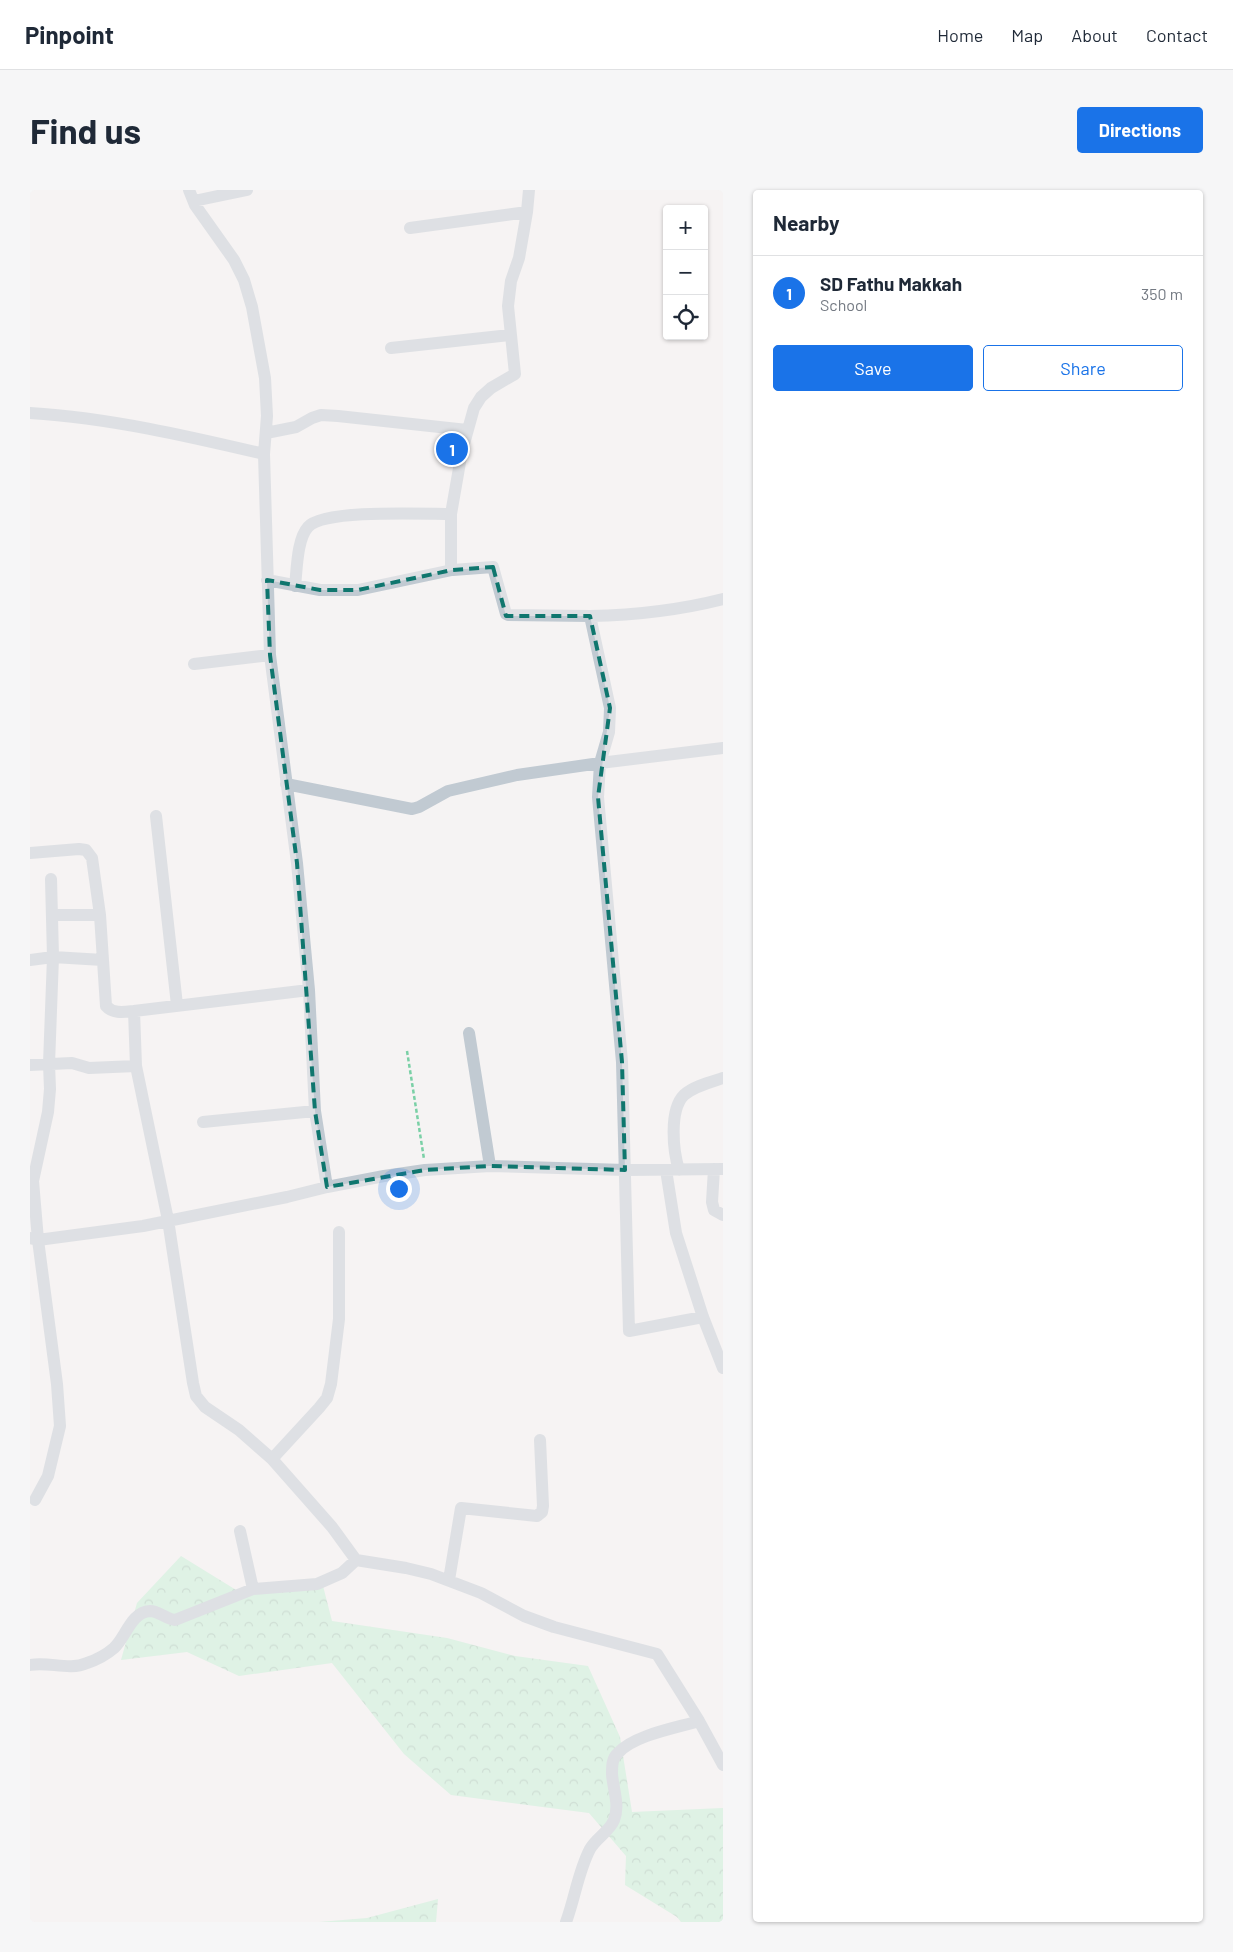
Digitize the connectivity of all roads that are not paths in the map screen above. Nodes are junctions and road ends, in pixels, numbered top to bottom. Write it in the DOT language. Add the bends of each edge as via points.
graph roads {
  1 [pos="247,190"];
  2 [pos="529,190"];
  3 [pos="192,196"];
  4 [pos="527,212"];
  5 [pos="410,228"];
  6 [pos="510,335"];
  7 [pos="390,348"];
  8 [pos="30,413"];
  9 [pos="467,430"];
  10 [pos="266,432"];
  11 [pos="264,454"];
  12 [pos="451,514"];
  13 [pos="452,570"];
  14 [pos="267,580"];
  15 [pos="294,586"];
  16 [pos="723,599"];
  17 [pos="590,616"];
  18 [pos="270,655"];
  19 [pos="194,664"];
  20 [pos="723,748"];
  21 [pos="600,763"];
  22 [pos="286,784"];
  23 [pos="156,816"];
  24 [pos="30,853"];
  25 [pos="51,879"];
  26 [pos="52,915"];
  27 [pos="100,915"];
  28 [pos="53,957"];
  29 [pos="30,960"];
  30 [pos="103,960"];
  31 [pos="309,990"];
  32 [pos="177,1005"];
  33 [pos="134,1011"];
  34 [pos="469,1032"];
  35 [pos="49,1064"];
  36 [pos="30,1065"];
  37 [pos="136,1066"];
  38 [pos="723,1078"];
  39 [pos="315,1111"];
  40 [pos="203,1122"];
  41 [pos="490,1166"];
  42 [pos="719,1169"];
  43 [pos="625,1170"];
  44 [pos="672,1170"];
  45 [pos="326,1186"];
  46 [pos="723,1215"];
  47 [pos="168,1220"];
  48 [pos="338,1232"];
  49 [pos="34,1239"];
  50 [pos="703,1317"];
  51 [pos="723,1368"];
  52 [pos="540,1440"];
  53 [pos="272,1459"];
  54 [pos="34,1500"];
  55 [pos="240,1531"];
  56 [pos="356,1560"];
  57 [pos="449,1580"];
  58 [pos="253,1588"];
  59 [pos="30,1665"];
  60 [pos="700,1721"];
  61 [pos="723,1764"];
  62 [pos="566,1922"];
  1 -- 3 [label="street"];
  2 -- 4 [label="street"];
  3 -- 10 [label="street" via="234,260 247,289 265,378"];
  4 -- 5 [label="street"];
  4 -- 6 [label="street" via="511,281 508,306"];
  6 -- 7 [label="street"];
  6 -- 9 [label="street" via="515,374 481,397"];
  8 -- 11 [label="street" via="101,420"];
  9 -- 10 [label="street" via="322,415 296,427"];
  9 -- 12 [label="street"];
  10 -- 11 [label="street"];
  11 -- 14 [label="street"];
  12 -- 13 [label="street"];
  12 -- 15 [label="street" via="350,515 317,521 308,527 302,538"];
  13 -- 15 [label="street" via="358,590"];
  13 -- 17 [label="street" via="492,567 508,615"];
  14 -- 15 [label="street"];
  14 -- 18 [label="street"];
  16 -- 17 [label="street" via="667,610"];
  17 -- 21 [label="street" via="610,708 609,732"];
  18 -- 19 [label="street"];
  18 -- 22 [label="street"];
  20 -- 21 [label="street"];
  21 -- 22 [label="street" via="517,775 456,789 412,809"];
  21 -- 43 [label="street" via="598,797 622,1062"];
  22 -- 31 [label="street"];
  23 -- 32 [label="street"];
  24 -- 27 [label="street" via="86,850 92,858"];
  25 -- 26 [label="street"];
  26 -- 27 [label="street"];
  26 -- 28 [label="street"];
  27 -- 30 [label="street"];
  28 -- 29 [label="street"];
  28 -- 30 [label="street"];
  28 -- 35 [label="street"];
  30 -- 33 [label="street" via="106,1006 116,1012"];
  31 -- 32 [label="street"];
  31 -- 39 [label="street"];
  32 -- 33 [label="street"];
  33 -- 37 [label="street"];
  34 -- 41 [label="street"];
  35 -- 36 [label="street"];
  35 -- 37 [label="street" via="72,1063 89,1068"];
  35 -- 49 [label="street" via="48,1112 33,1181"];
  37 -- 47 [label="street"];
  38 -- 44 [label="street" via="691,1090 677,1105"];
  39 -- 40 [label="street"];
  39 -- 45 [label="street"];
  41 -- 43 [label="street"];
  41 -- 45 [label="street" via="425,1170"];
  42 -- 44 [label="street"];
  42 -- 46 [label="street" via="712,1202 714,1210"];
  43 -- 44 [label="street"];
  43 -- 50 [label="street" via="629,1331"];
  44 -- 50 [label="street" via="676,1233"];
  45 -- 47 [label="street" via="287,1197"];
  47 -- 49 [label="street"];
  47 -- 53 [label="street" via="196,1396 205,1407 240,1430"];
  48 -- 53 [label="street" via="339,1319 327,1398"];
  49 -- 54 [label="street" via="57,1384 60,1426 48,1476"];
  50 -- 51 [label="street"];
  52 -- 57 [label="street" via="542,1512 537,1516 461,1508"];
  53 -- 56 [label="street" via="332,1527"];
  55 -- 58 [label="street"];
  56 -- 57 [label="street" via="406,1568"];
  56 -- 58 [label="street" via="342,1573 317,1584"];
  57 -- 60 [label="street" via="554,1627 654,1652"];
  58 -- 59 [label="street" via="175,1620 153,1612 142,1613 115,1647 83,1665"];
  60 -- 61 [label="street"];
  60 -- 62 [label="street" via="628,1744 616,1753 612,1761 615,1819 591,1848 583,1864"];
}
